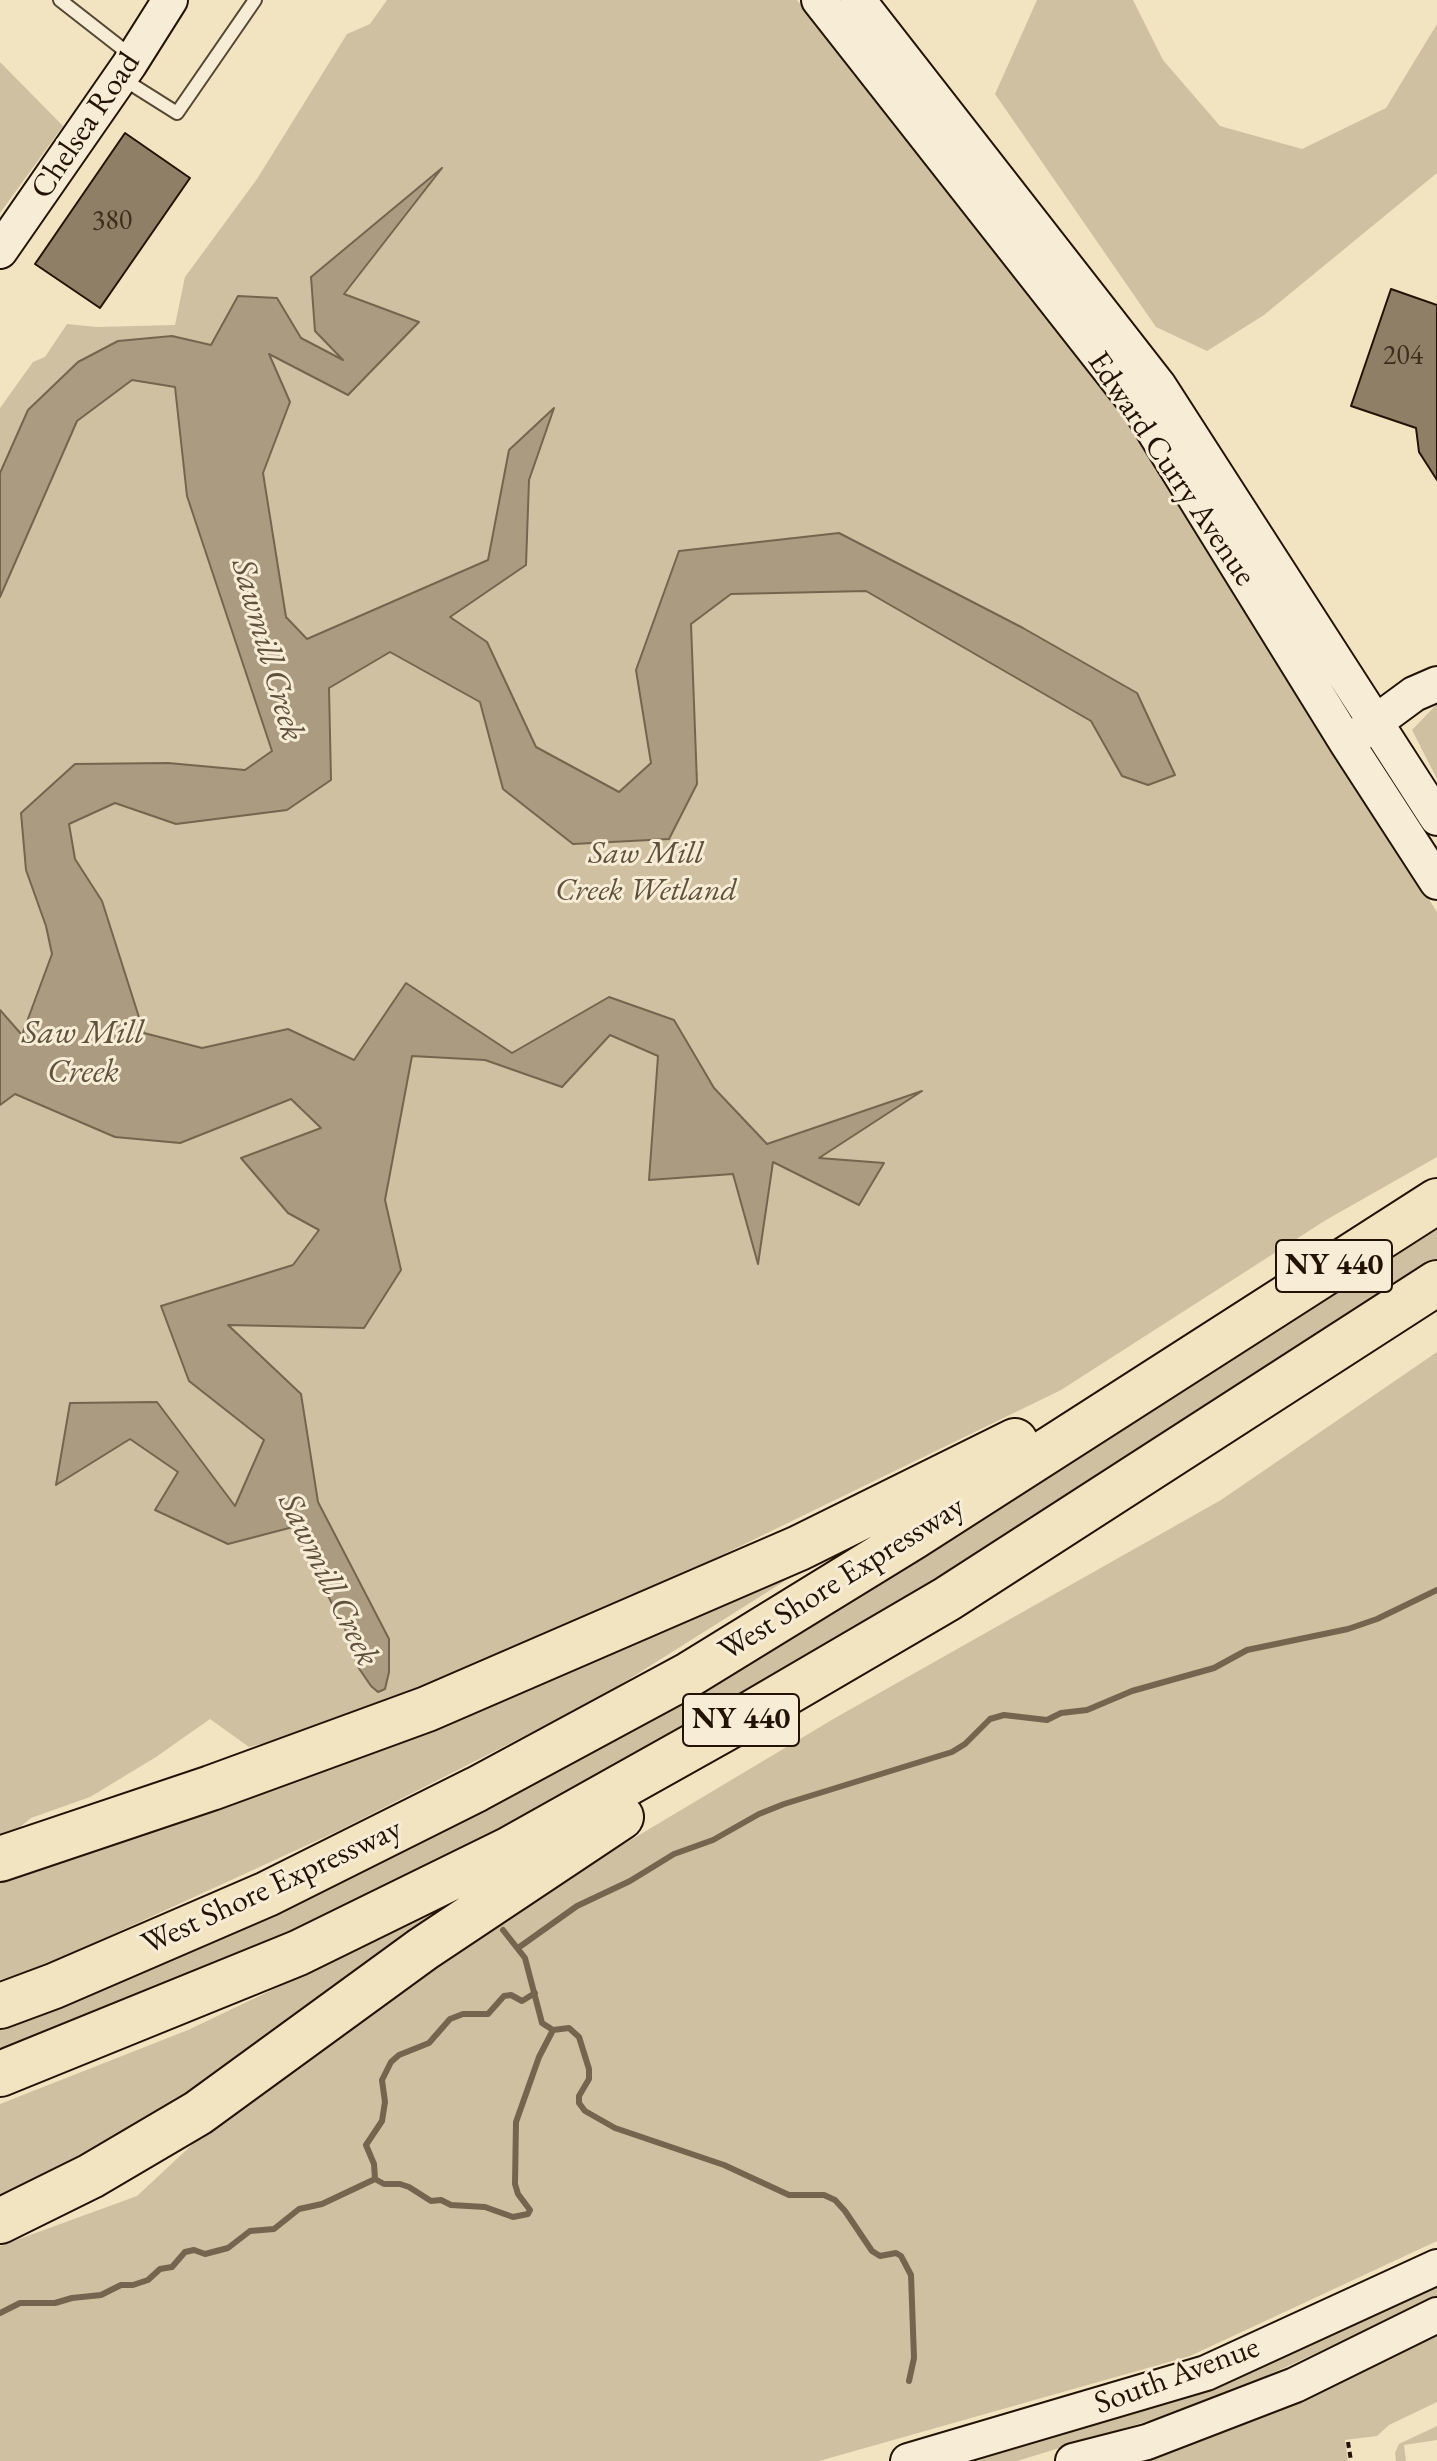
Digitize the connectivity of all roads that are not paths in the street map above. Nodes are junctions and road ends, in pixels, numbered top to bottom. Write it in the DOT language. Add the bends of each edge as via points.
graph roads {
  1 [pos="60,0"];
  2 [pos="170,0"];
  3 [pos="255,0"];
  4 [pos="819,0"];
  5 [pos="858,0"];
  6 [pos="127,67"];
  7 [pos="0,251"];
  8 [pos="1437,684"];
  9 [pos="1376,722"];
  10 [pos="1347,743"];
  11 [pos="1437,818"];
  12 [pos="1437,882"];
  13 [pos="1437,1201"];
  14 [pos="1437,1283"];
  15 [pos="1231,1331"];
  16 [pos="947,1599"];
  17 [pos="0,1859"];
  18 [pos="0,2006"];
  19 [pos="0,2074"];
  20 [pos="0,2221"];
  21 [pos="1437,2267"];
  22 [pos="1437,2315"];
  23 [pos="908,2461"];
  24 [pos="1073,2461"];
  1 -- 6 [label="lane"];
  2 -- 6 [label="street, Chelsea Road"];
  3 -- 6 [label="lane" via="177,113"];
  4 -- 10 [label="street, Edward Curry Avenue" via="1139,407"];
  5 -- 9 [label="street, Edward Curry Avenue" via="1159,386"];
  6 -- 7 [label="street, Chelsea Road"];
  8 -- 9 [label="street"];
  9 -- 10 [label="street"];
  9 -- 11 [label="street, Edward Curry Avenue"];
  10 -- 12 [label="street, Edward Curry Avenue"];
  13 -- 15 [label="highway, West Shore Expressway / NY 440"];
  14 -- 16 [label="highway, West Shore Expressway / NY 440"];
  15 -- 17 [label="highway" via="799,1548 427,1709"];
  15 -- 18 [label="highway, West Shore Expressway / NY 440" via="690,1674 267,1894"];
  16 -- 19 [label="highway, West Shore Expressway / NY 440" via="510,1849 298,1953"];
  16 -- 20 [label="highway" via="423,1949 198,2113 91,2176"];
  21 -- 23 [label="street, South Avenue" via="1206,2373"];
  22 -- 24 [label="street, South Avenue" via="1295,2385 1147,2442"];
}
